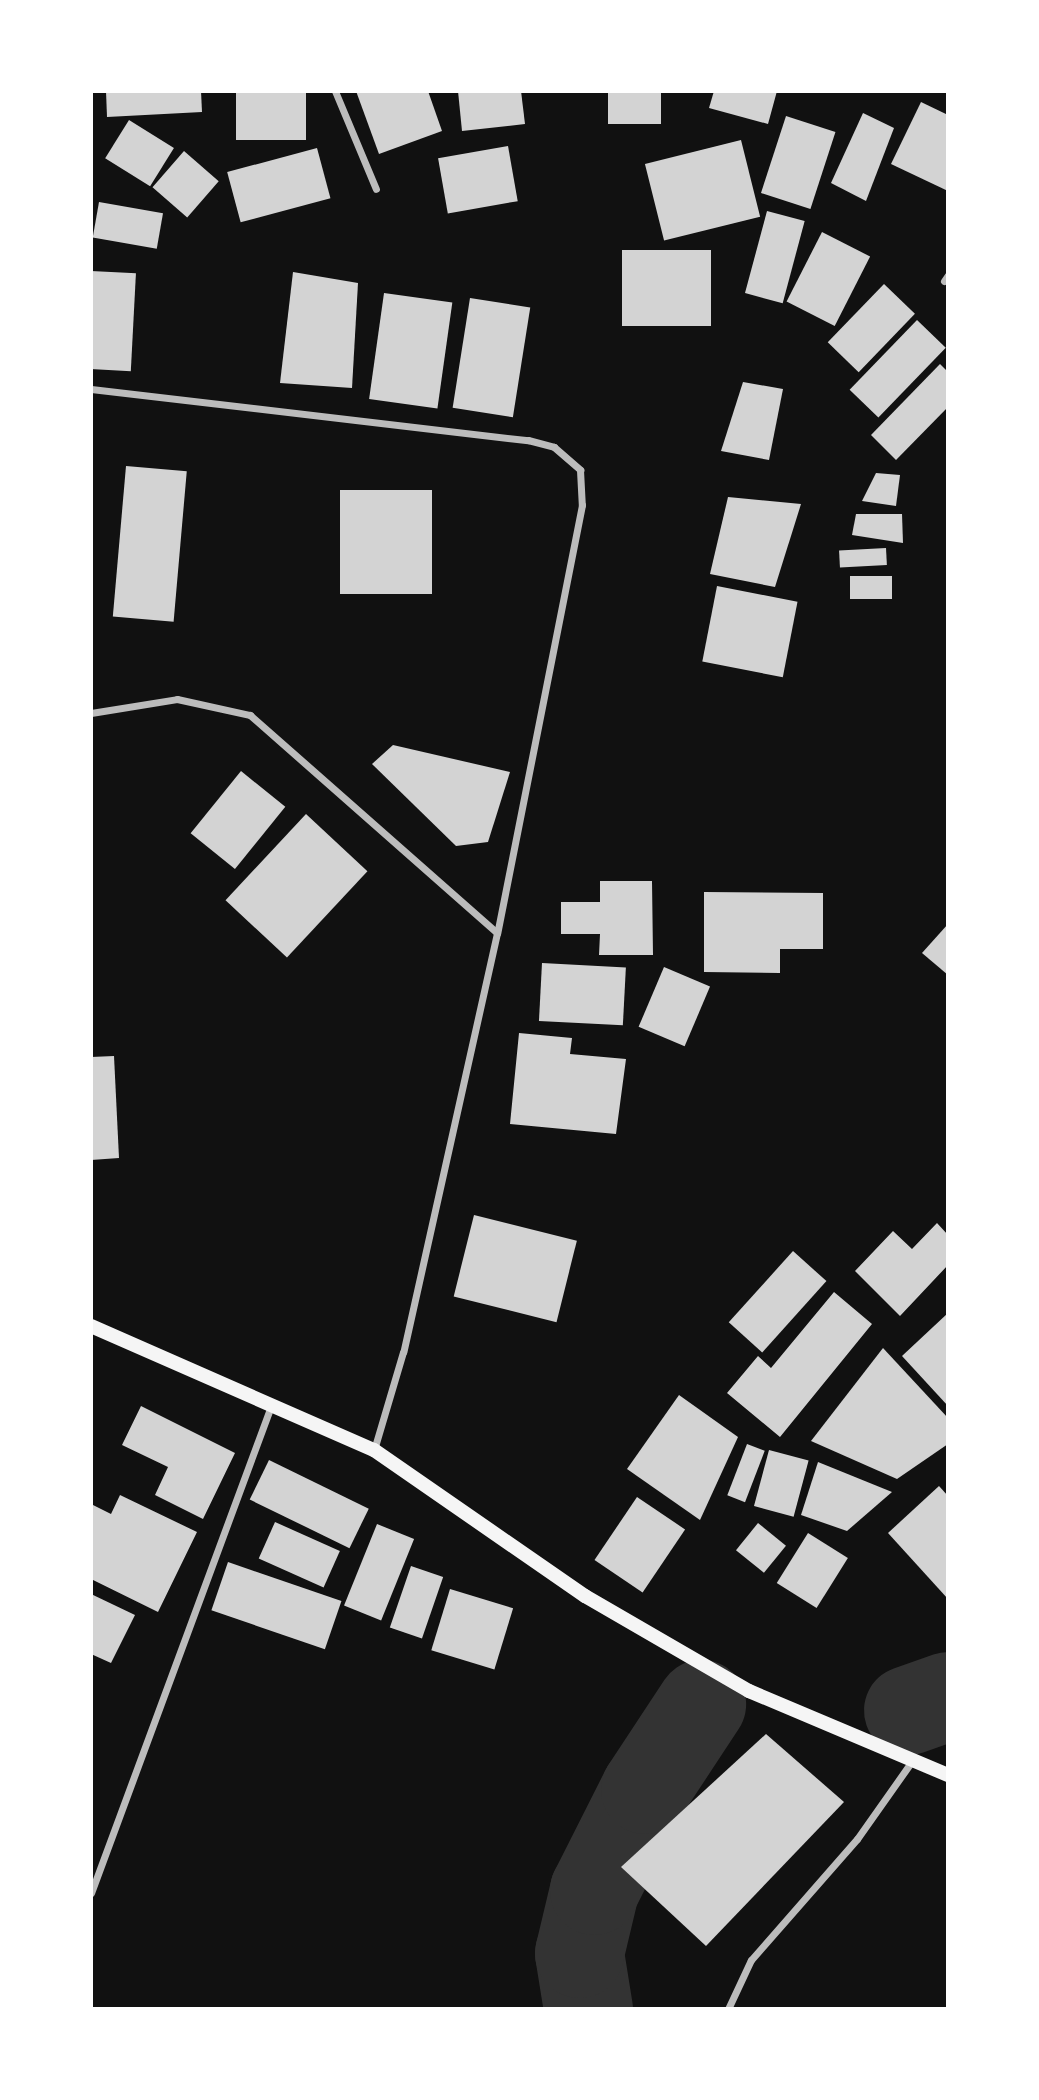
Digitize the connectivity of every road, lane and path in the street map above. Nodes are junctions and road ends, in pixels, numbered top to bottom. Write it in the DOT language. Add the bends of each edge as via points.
graph roads {
  1 [pos="335,91"];
  2 [pos="376,189"];
  3 [pos="91,388"];
  4 [pos="91,713"];
  5 [pos="497,933"];
  6 [pos="91,1326"];
  7 [pos="271,1405"];
  8 [pos="374,1450"];
  9 [pos="912,1761"];
  10 [pos="948,1775"];
  11 [pos="91,1893"];
  12 [pos="728,2009"];
  1 -- 2 [label="street"];
  3 -- 5 [label="street" via="528,440 570,456 580,470 582,505"];
  4 -- 5 [label="street" via="177,699 209,701 250,715"];
  5 -- 8 [label="street" via="403,1352"];
  6 -- 7 [label="main road"];
  7 -- 8 [label="main road"];
  7 -- 11 [label="street"];
  8 -- 9 [label="main road" via="584,1596 749,1691"];
  9 -- 10 [label="main road"];
  9 -- 12 [label="street" via="857,1839 751,1960"];
}
